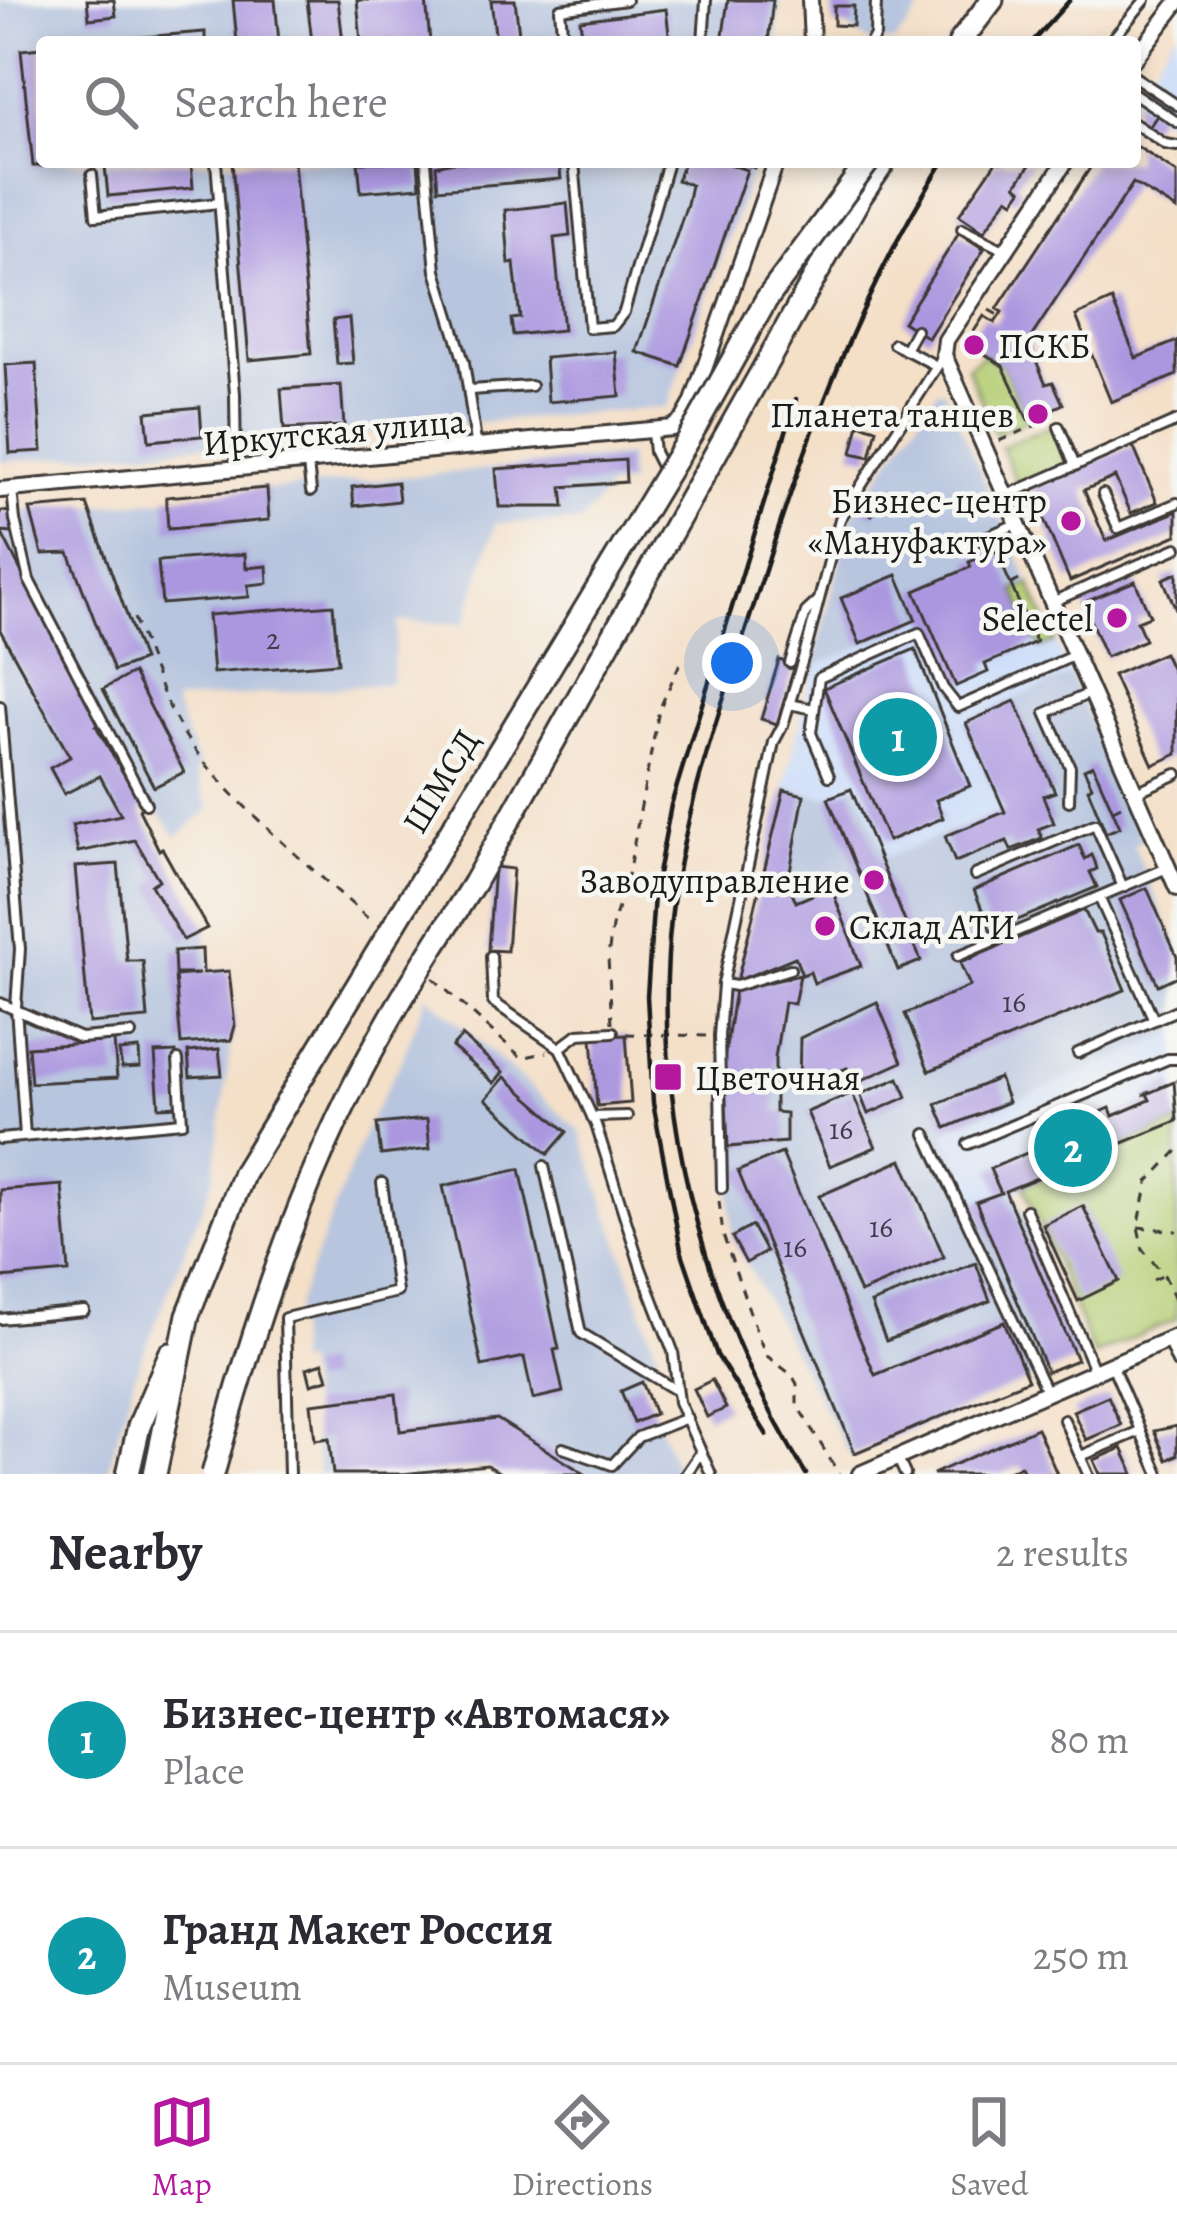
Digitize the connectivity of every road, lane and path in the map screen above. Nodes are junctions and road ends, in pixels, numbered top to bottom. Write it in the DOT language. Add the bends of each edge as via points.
graph roads {
  1 [pos="626,0"];
  2 [pos="706,0"];
  3 [pos="810,0"];
  4 [pos="876,0"];
  5 [pos="992,0"];
  6 [pos="1003,0"];
  7 [pos="1145,0"];
  8 [pos="1177,3"];
  9 [pos="562,36"];
  10 [pos="703,36"];
  11 [pos="812,36"];
  12 [pos="874,36"];
  13 [pos="965,36"];
  14 [pos="976,36"];
  15 [pos="1115,36"];
  16 [pos="1141,50"];
  17 [pos="1141,81"];
  18 [pos="1141,98"];
  19 [pos="1177,105"];
  20 [pos="1177,122"];
  21 [pos="1141,128"];
  22 [pos="1177,146"];
  23 [pos="217,168"];
  24 [pos="427,168"];
  25 [pos="575,168"];
  26 [pos="666,168"];
  27 [pos="754,168"];
  28 [pos="774,168"];
  29 [pos="864,168"];
  30 [pos="880,168"];
  31 [pos="1061,168"];
  32 [pos="759,170"];
  33 [pos="92,175"];
  34 [pos="220,203"];
  35 [pos="962,229"];
  36 [pos="1005,251"];
  37 [pos="989,310"];
  38 [pos="1000,316"];
  39 [pos="916,330"];
  40 [pos="894,344"];
  41 [pos="905,350"];
  42 [pos="940,360"];
  43 [pos="531,386"];
  44 [pos="470,390"];
  45 [pos="1177,422"];
  46 [pos="1056,423"];
  47 [pos="652,433"];
  48 [pos="995,442"];
  49 [pos="477,449"];
  50 [pos="308,464"];
  51 [pos="661,466"];
  52 [pos="1076,466"];
  53 [pos="236,471"];
  54 [pos="6,489"];
  55 [pos="311,491"];
  56 [pos="1103,494"];
  57 [pos="1005,496"];
  58 [pos="1177,503"];
  59 [pos="1017,524"];
  60 [pos="963,548"];
  61 [pos="1177,548"];
  62 [pos="1029,576"];
  63 [pos="1011,584"];
  64 [pos="819,599"];
  65 [pos="1052,602"];
  66 [pos="134,618"];
  67 [pos="1075,655"];
  68 [pos="680,663"];
  69 [pos="790,663"];
  70 [pos="1092,692"];
  71 [pos="790,704"];
  72 [pos="0,706"];
  73 [pos="814,709"];
  74 [pos="1177,774"];
  75 [pos="830,776"];
  76 [pos="1132,797"];
  77 [pos="1069,801"];
  78 [pos="146,804"];
  79 [pos="1113,810"];
  80 [pos="1168,868"];
  81 [pos="975,875"];
  82 [pos="1123,887"];
  83 [pos="1177,888"];
  84 [pos="1100,897"];
  85 [pos="383,932"];
  86 [pos="491,956"];
  87 [pos="958,956"];
  88 [pos="790,969"];
  89 [pos="428,974"];
  90 [pos="723,984"];
  91 [pos="0,1003"];
  92 [pos="16,1007"];
  93 [pos="1177,1010"];
  94 [pos="1154,1020"];
  95 [pos="613,1032"];
  96 [pos="131,1034"];
  97 [pos="636,1035"];
  98 [pos="697,1036"];
  99 [pos="560,1048"];
  100 [pos="1078,1052"];
  101 [pos="1177,1059"];
  102 [pos="178,1060"];
  103 [pos="1177,1080"];
  104 [pos="1143,1094"];
  105 [pos="627,1116"];
  106 [pos="592,1117"];
  107 [pos="926,1134"];
  108 [pos="25,1136"];
  109 [pos="0,1139"];
  110 [pos="968,1144"];
  111 [pos="1177,1151"];
  112 [pos="544,1166"];
  113 [pos="382,1184"];
  114 [pos="722,1188"];
  115 [pos="1026,1210"];
  116 [pos="1138,1227"];
  117 [pos="1177,1231"];
  118 [pos="1164,1275"];
  119 [pos="1153,1280"];
  120 [pos="1177,1288"];
  121 [pos="1174,1295"];
  122 [pos="1177,1303"];
  123 [pos="84,1311"];
  124 [pos="188,1315"];
  125 [pos="0,1319"];
  126 [pos="1172,1338"];
  127 [pos="1177,1363"];
  128 [pos="1112,1365"];
  129 [pos="1095,1372"];
  130 [pos="676,1390"];
  131 [pos="1046,1393"];
  132 [pos="686,1418"];
  133 [pos="1064,1420"];
  134 [pos="1140,1430"];
  135 [pos="563,1448"];
  136 [pos="701,1450"];
  137 [pos="1081,1456"];
  138 [pos="898,1457"];
  139 [pos="128,1474"];
  140 [pos="155,1474"];
  141 [pos="213,1474"];
  142 [pos="289,1474"];
  143 [pos="686,1474"];
  144 [pos="711,1474"];
  145 [pos="839,1474"];
  146 [pos="860,1474"];
  147 [pos="905,1474"];
  148 [pos="1088,1474"];
  149 [pos="1160,1474"];
  1 -- 9 [label="lane" via="560,9"];
  2 -- 10 [label="lane"];
  3 -- 11 [label="street"];
  4 -- 12 [label="lane"];
  5 -- 13 [label="main road"];
  6 -- 14 [label="main road"];
  7 -- 15 [label="lane"];
  8 -- 16 [label="street"];
  17 -- 19 [label="lane"];
  18 -- 20 [label="lane"];
  21 -- 22 [label="lane"];
  23 -- 34 [label="lane"];
  24 -- 44 [label="lane" via="436,271"];
  25 -- 26 [label="lane" via="589,328 613,326 624,312"];
  27 -- 32 [label="path"];
  28 -- 47 [label="street, Иркутская улица" via="692,404 673,428"];
  29 -- 124 [label="main road, ШМСД, bridge" via="766,300 244,1173"];
  30 -- 141 [label="main road, bridge" via="346,1103 271,1282"];
  31 -- 36 [label="street"];
  33 -- 34 [label="lane" via="96,216"];
  34 -- 53 [label="lane"];
  35 -- 36 [label="lane"];
  36 -- 42 [label="street"];
  37 -- 38 [label="path"];
  39 -- 41 [label="lane"];
  40 -- 41 [label="lane"];
  41 -- 42 [label="lane"];
  42 -- 57 [label="street"];
  42 -- 64 [label="lane" via="846,507"];
  43 -- 44 [label="lane"];
  44 -- 49 [label="lane"];
  45 -- 52 [label="lane"];
  46 -- 48 [label="path"];
  46 -- 52 [label="lane"];
  47 -- 49 [label="street, Иркутская улица"];
  47 -- 51 [label="lane"];
  49 -- 50 [label="street, Иркутская улица"];
  50 -- 53 [label="street, Иркутская улица"];
  50 -- 55 [label="lane"];
  52 -- 57 [label="lane"];
  53 -- 54 [label="street, Иркутская улица"];
  54 -- 78 [label="lane" via="29,580"];
  56 -- 58 [label="lane" via="1118,528"];
  57 -- 59 [label="street"];
  59 -- 60 [label="lane"];
  59 -- 65 [label="street"];
  61 -- 65 [label="lane"];
  62 -- 63 [label="path"];
  64 -- 69 [label="lane" via="806,612"];
  64 -- 71 [label="lane"];
  65 -- 67 [label="street"];
  66 -- 85 [label="path" via="191,744"];
  67 -- 70 [label="street"];
  67 -- 73 [label="lane" via="958,706 919,633 819,678"];
  68 -- 95 [label="path" via="659,710 612,926"];
  70 -- 76 [label="street"];
  70 -- 77 [label="lane" via="1046,713 1070,767"];
  71 -- 73 [label="lane"];
  71 -- 90 [label="lane" via="760,796"];
  72 -- 92 [label="lane" via="20,949"];
  73 -- 75 [label="lane" via="812,734"];
  74 -- 76 [label="lane"];
  76 -- 79 [label="path"];
  76 -- 80 [label="street"];
  80 -- 82 [label="lane"];
  80 -- 83 [label="street"];
  81 -- 82 [label="lane" via="1095,824"];
  82 -- 84 [label="lane"];
  84 -- 87 [label="lane"];
  84 -- 94 [label="lane"];
  86 -- 99 [label="lane" via="493,1002"];
  88 -- 90 [label="lane"];
  89 -- 99 [label="path" via="522,1058"];
  90 -- 114 [label="lane"];
  91 -- 92 [label="lane"];
  92 -- 96 [label="lane" via="80,1038"];
  92 -- 108 [label="lane"];
  93 -- 94 [label="lane"];
  94 -- 100 [label="lane"];
  95 -- 99 [label="lane" via="578,1034"];
  97 -- 98 [label="path"];
  99 -- 106 [label="lane"];
  101 -- 110 [label="lane"];
  102 -- 108 [label="lane" via="182,1122"];
  103 -- 104 [label="path"];
  105 -- 106 [label="lane"];
  106 -- 130 [label="lane" via="673,1351"];
  107 -- 131 [label="lane"];
  108 -- 109 [label="lane"];
  111 -- 116 [label="path" via="1148,1182"];
  112 -- 130 [label="lane" via="581,1333"];
  113 -- 142 [label="lane" via="398,1292 284,1318"];
  114 -- 145 [label="path" via="723,1235 752,1321 767,1356 792,1375 797,1405"];
  115 -- 129 [label="lane"];
  116 -- 117 [label="path"];
  116 -- 118 [label="path" via="1143,1250"];
  118 -- 119 [label="path"];
  118 -- 121 [label="path"];
  120 -- 121 [label="path"];
  121 -- 122 [label="path"];
  123 -- 125 [label="lane"];
  124 -- 139 [label="main road" via="139,1426"];
  124 -- 140 [label="main road, ШМСД"];
  126 -- 127 [label="lane"];
  126 -- 128 [label="street"];
  128 -- 129 [label="street"];
  128 -- 134 [label="lane"];
  129 -- 131 [label="street"];
  130 -- 132 [label="lane"];
  131 -- 138 [label="street"];
  132 -- 135 [label="lane" via="638,1438 612,1465"];
  132 -- 136 [label="lane"];
  133 -- 137 [label="lane"];
  134 -- 137 [label="lane"];
  134 -- 149 [label="lane"];
  136 -- 143 [label="lane"];
  136 -- 144 [label="lane"];
  137 -- 148 [label="lane"];
  138 -- 146 [label="street"];
  138 -- 147 [label="lane"];
}
